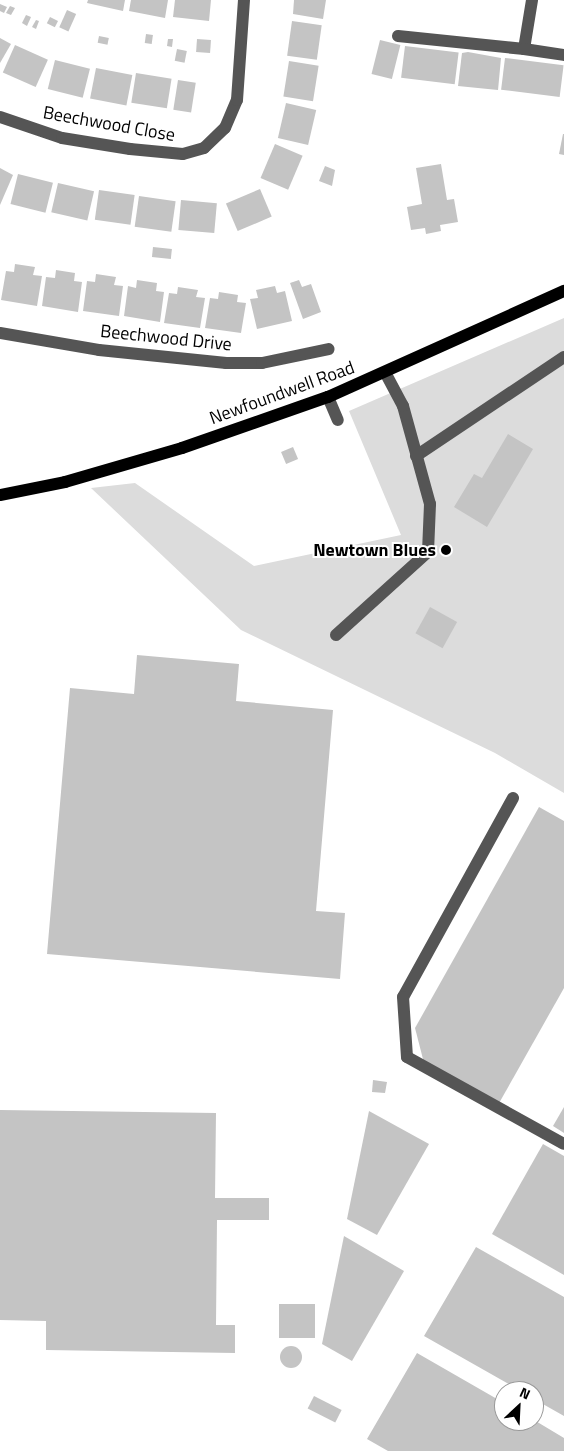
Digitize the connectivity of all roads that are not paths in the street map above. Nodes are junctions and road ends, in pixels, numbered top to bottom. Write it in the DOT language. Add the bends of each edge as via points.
graph roads {
  1 [pos="244,0"];
  2 [pos="532,0"];
  3 [pos="398,36"];
  4 [pos="524,50"];
  5 [pos="564,55"];
  6 [pos="0,118"];
  7 [pos="564,291"];
  8 [pos="0,333"];
  9 [pos="329,349"];
  10 [pos="564,357"];
  11 [pos="385,372"];
  12 [pos="328,397"];
  13 [pos="338,420"];
  14 [pos="416,456"];
  15 [pos="0,495"];
  16 [pos="336,635"];
  17 [pos="513,798"];
  18 [pos="564,1144"];
  1 -- 6 [label="street, Beechwood Close" via="237,100 225,128 204,148 183,154 130,149 62,138"];
  2 -- 4 [label="street"];
  3 -- 4 [label="street"];
  4 -- 5 [label="street"];
  7 -- 11 [label="main road, Newfoundwell Road"];
  8 -- 9 [label="street, Beechwood Drive" via="100,350 226,363 262,364"];
  10 -- 14 [label="street"];
  11 -- 12 [label="main road, Newfoundwell Road"];
  11 -- 14 [label="street" via="402,406"];
  12 -- 13 [label="street"];
  12 -- 15 [label="main road, Newfoundwell Road" via="182,448 64,482"];
  14 -- 16 [label="street" via="430,504 428,552"];
  17 -- 18 [label="street" via="404,997 407,1057"];
}
